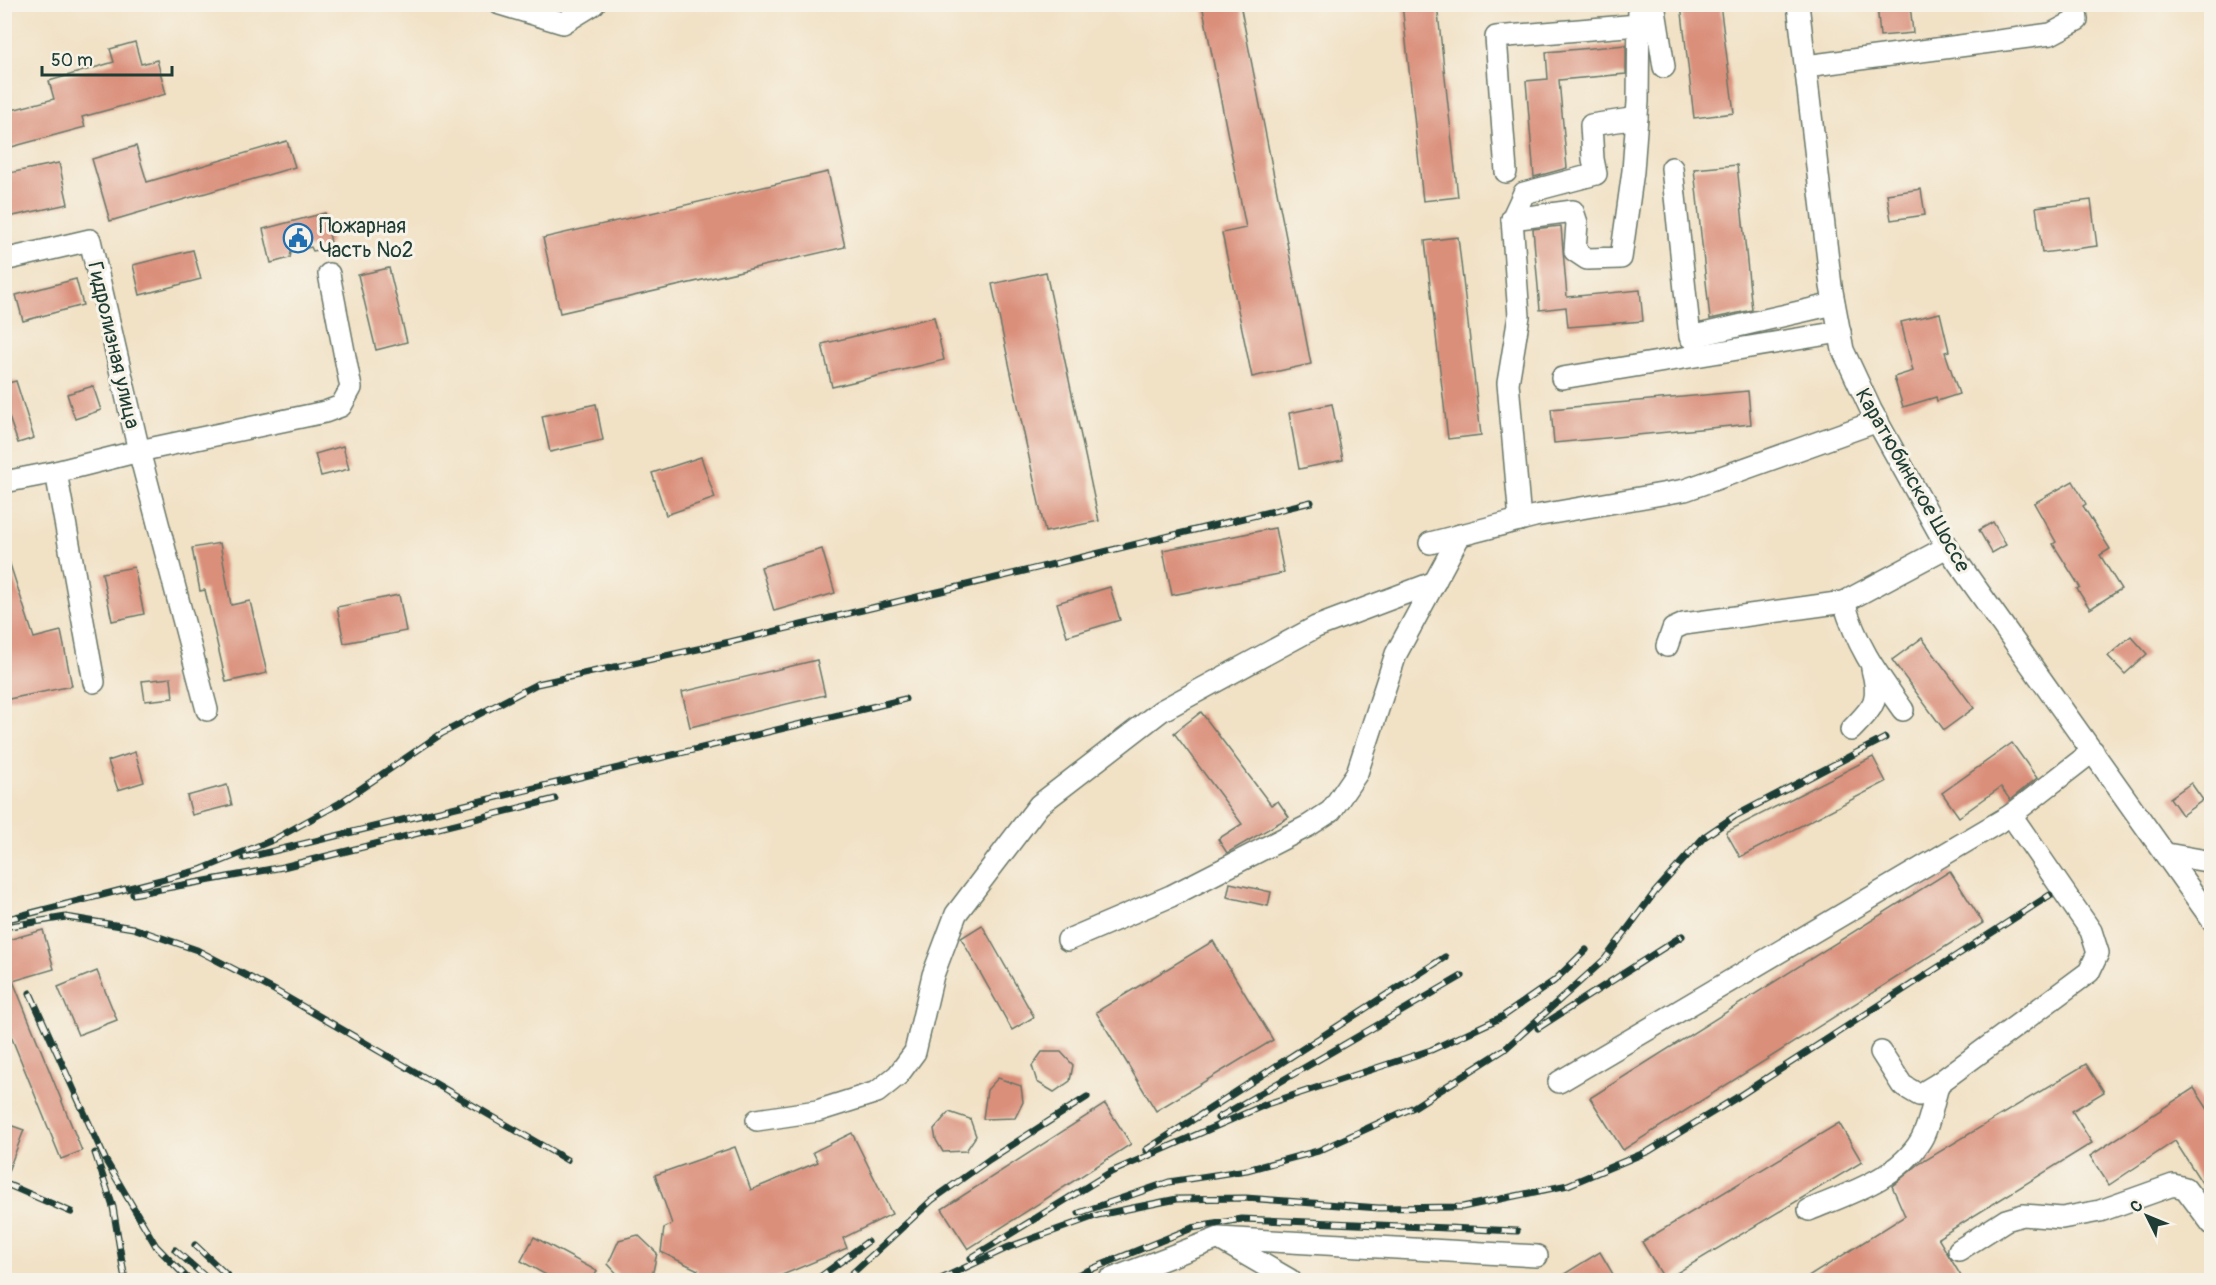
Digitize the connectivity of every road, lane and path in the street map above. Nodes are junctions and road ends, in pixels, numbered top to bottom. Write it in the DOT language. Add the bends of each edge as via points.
graph roads {
  1 [pos="500,4"];
  2 [pos="594,4"];
  3 [pos="1654,4"];
  4 [pos="1798,4"];
  5 [pos="2075,4"];
  6 [pos="1638,15"];
  7 [pos="1806,66"];
  8 [pos="1664,67"];
  9 [pos="1637,118"];
  10 [pos="1672,168"];
  11 [pos="1506,172"];
  12 [pos="1512,219"];
  13 [pos="4,260"];
  14 [pos="329,274"];
  15 [pos="1834,304"];
  16 [pos="1840,332"];
  17 [pos="1562,378"];
  18 [pos="1878,421"];
  19 [pos="139,451"];
  20 [pos="56,472"];
  21 [pos="4,482"];
  22 [pos="1520,520"];
  23 [pos="1460,535"];
  24 [pos="1430,543"];
  25 [pos="1947,547"];
  26 [pos="1435,582"];
  27 [pos="1844,602"];
  28 [pos="1667,646"];
  29 [pos="1871,666"];
  30 [pos="94,682"];
  31 [pos="207,710"];
  32 [pos="1903,710"];
  33 [pos="1851,730"];
  34 [pos="2093,751"];
  35 [pos="2011,815"];
  36 [pos="2167,854"];
  37 [pos="2211,862"];
  38 [pos="2211,920"];
  39 [pos="1068,940"];
  40 [pos="1881,1052"];
  41 [pos="1559,1082"];
  42 [pos="1939,1083"];
  43 [pos="757,1120"];
  44 [pos="1809,1210"];
  45 [pos="2211,1224"];
  46 [pos="1219,1238"];
  47 [pos="1959,1250"];
  48 [pos="1537,1256"];
  49 [pos="1109,1281"];
  50 [pos="1290,1281"];
  1 -- 2 [label="street" via="564,23"];
  3 -- 8 [label="street"];
  4 -- 7 [label="street, Каратюбинское Шоссе"];
  5 -- 7 [label="street" via="2077,20 2051,34"];
  6 -- 9 [label="street"];
  6 -- 11 [label="street" via="1496,37"];
  7 -- 15 [label="street, Каратюбинское Шоссе"];
  9 -- 12 [label="street" via="1592,125 1596,174 1524,193"];
  9 -- 12 [label="street" via="1621,258 1587,259 1575,251 1574,211"];
  10 -- 15 [label="street" via="1690,337"];
  12 -- 22 [label="street" via="1519,315 1508,383"];
  13 -- 19 [label="street, Гидролизная улица" via="90,240"];
  14 -- 19 [label="street" via="351,388 341,406"];
  15 -- 16 [label="street, Каратюбинское Шоссе"];
  16 -- 17 [label="street"];
  16 -- 18 [label="street, Каратюбинское Шоссе" via="1843,350"];
  18 -- 22 [label="street" via="1685,489"];
  18 -- 25 [label="street, Каратюбинское Шоссе"];
  19 -- 20 [label="street, Гидролизная улица"];
  19 -- 31 [label="street"];
  20 -- 21 [label="street, Гидролизная улица"];
  20 -- 30 [label="street"];
  22 -- 23 [label="street"];
  23 -- 24 [label="street"];
  23 -- 26 [label="street"];
  25 -- 27 [label="street"];
  25 -- 34 [label="street, Каратюбинское Шоссе"];
  26 -- 39 [label="street" via="1396,654 1357,773 1331,811 1171,896"];
  26 -- 43 [label="street" via="1316,627 1161,711 1039,805 956,914 933,975 915,1052 898,1075 878,1092 828,1108"];
  27 -- 28 [label="street" via="1684,624 1673,629"];
  27 -- 29 [label="street" via="1854,636"];
  29 -- 32 [label="street"];
  29 -- 33 [label="street" via="1877,687 1875,705"];
  34 -- 35 [label="street"];
  34 -- 36 [label="street, Каратюбинское Шоссе"];
  35 -- 41 [label="street"];
  35 -- 42 [label="street" via="2091,931 2098,953 2089,972"];
  36 -- 37 [label="street"];
  36 -- 38 [label="street, Каратюбинское Шоссе"];
  40 -- 42 [label="street" via="1902,1084 1919,1095"];
  42 -- 44 [label="street" via="1921,1140 1901,1162 1874,1183"];
  45 -- 47 [label="street" via="2185,1188 2173,1185 2100,1211 2062,1218 2023,1215 2006,1220"];
  46 -- 48 [label="street"];
  46 -- 49 [label="street"];
  46 -- 50 [label="street"];
}
